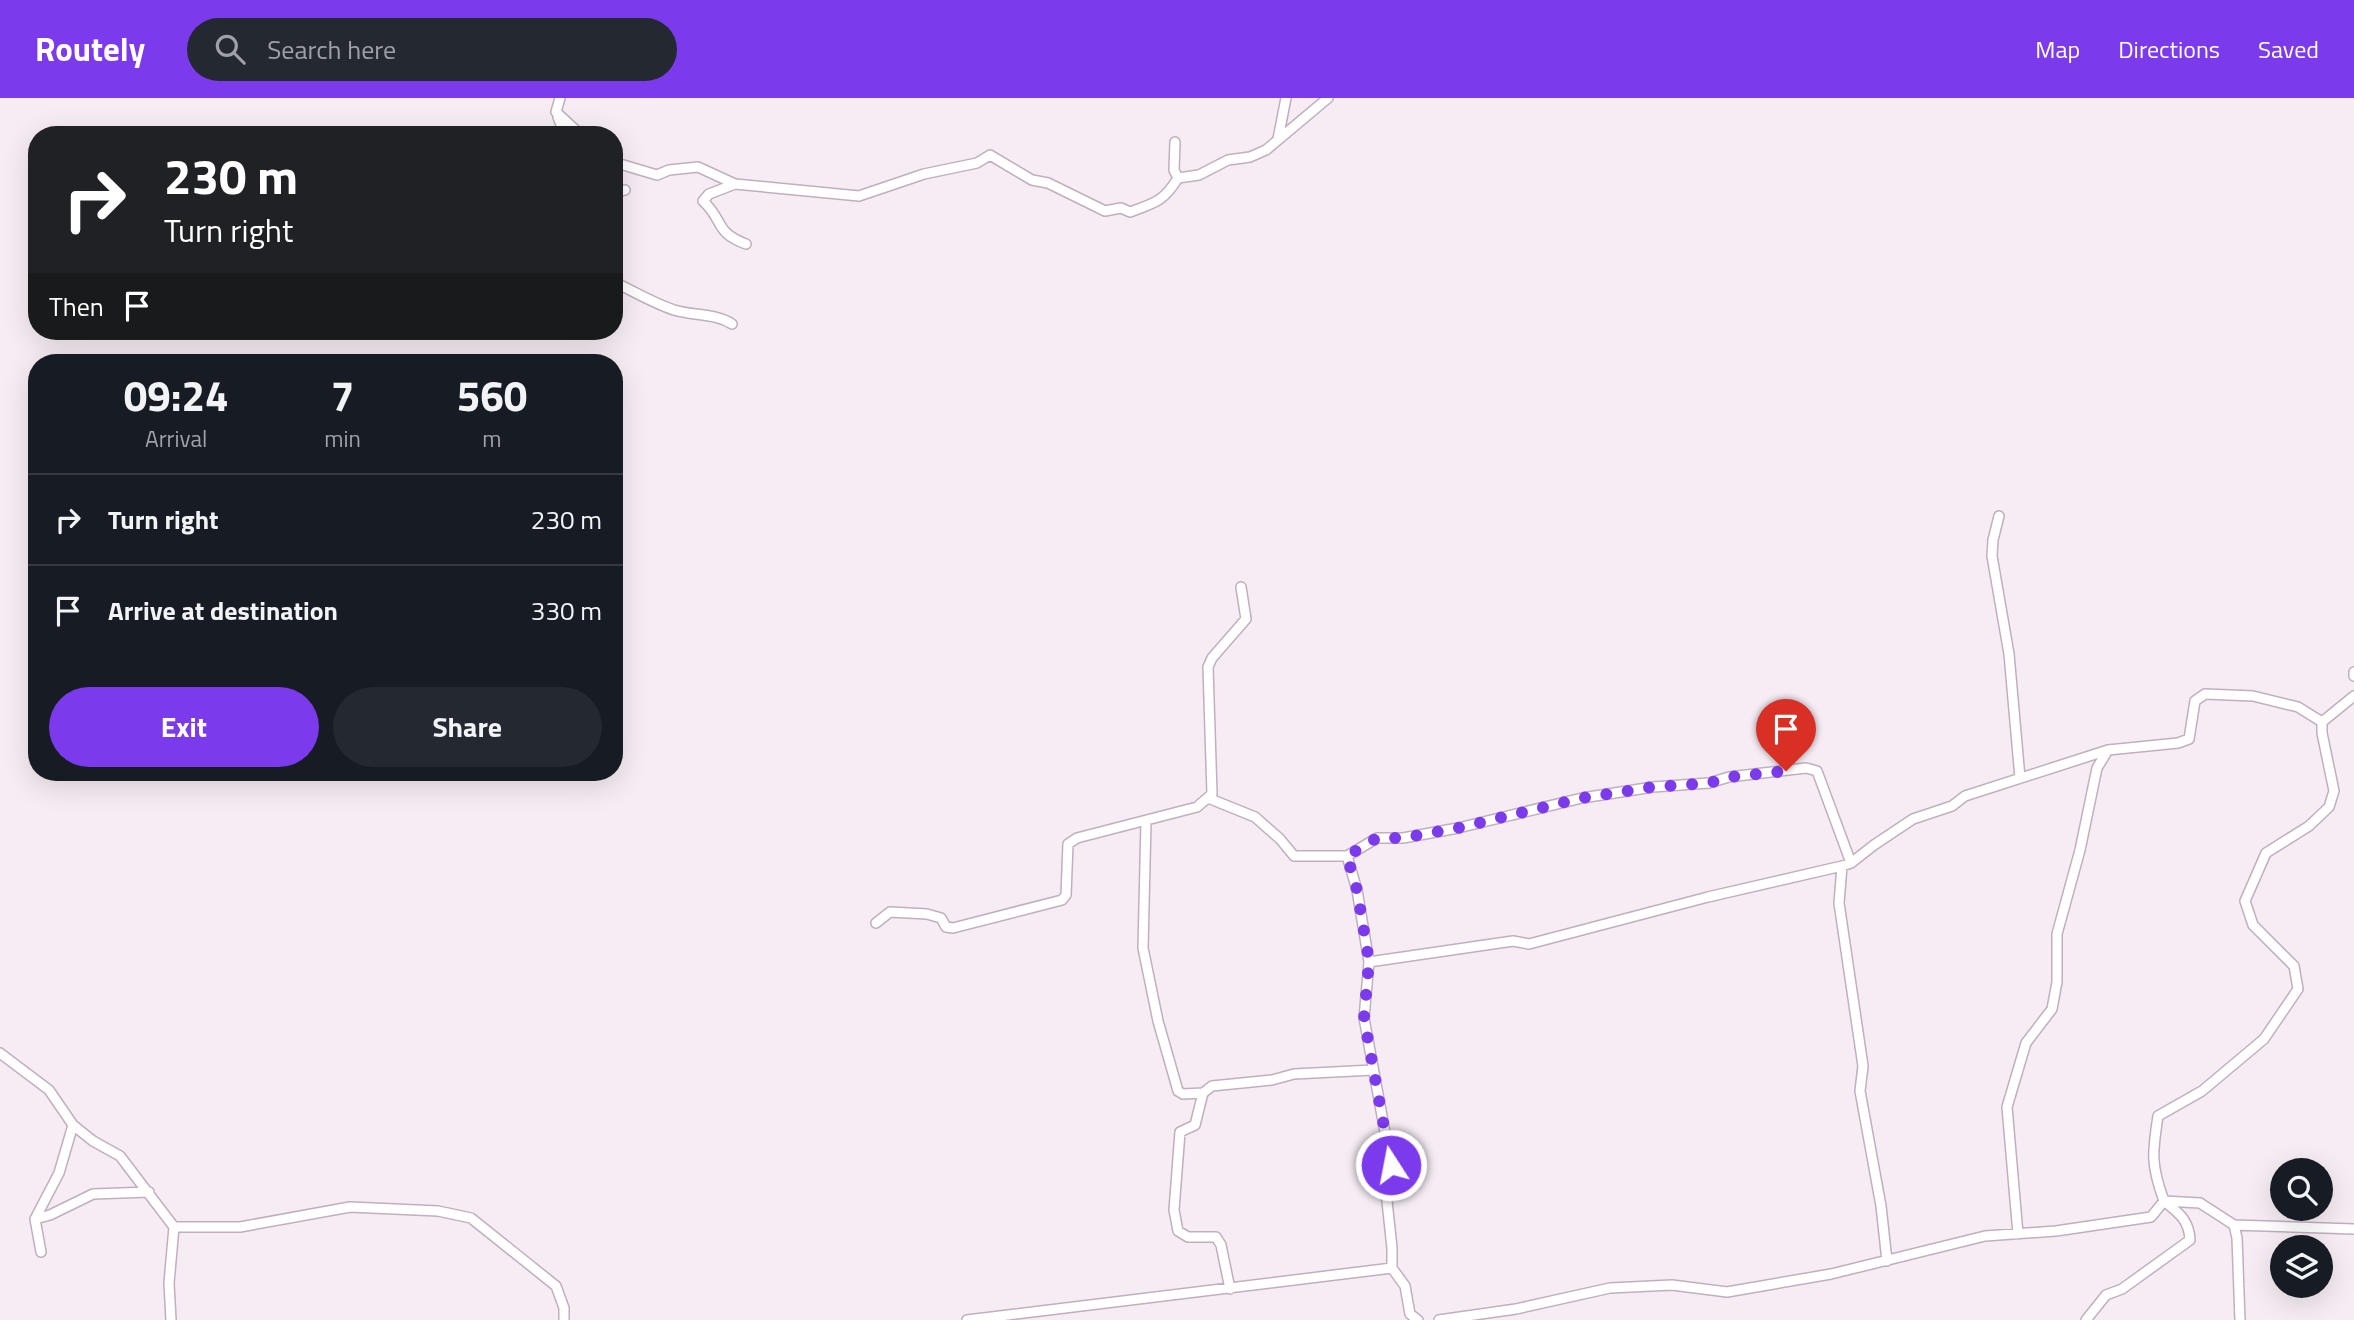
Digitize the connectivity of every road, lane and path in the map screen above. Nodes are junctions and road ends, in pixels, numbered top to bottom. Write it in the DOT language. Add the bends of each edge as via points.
graph roads {
  1 [pos="560,98"];
  2 [pos="1286,98"];
  3 [pos="1328,98"];
  4 [pos="556,112"];
  5 [pos="561,126"];
  6 [pos="571,126"];
  7 [pos="1277,140"];
  8 [pos="1175,142"];
  9 [pos="623,165"];
  10 [pos="1178,178"];
  11 [pos="735,184"];
  12 [pos="746,244"];
  13 [pos="623,287"];
  14 [pos="733,324"];
  15 [pos="1999,516"];
  16 [pos="1241,587"];
  17 [pos="2354,696"];
  18 [pos="2322,722"];
  19 [pos="2108,750"];
  20 [pos="2020,778"];
  21 [pos="1208,798"];
  22 [pos="1146,821"];
  23 [pos="1347,856"];
  24 [pos="1847,865"];
  25 [pos="876,923"];
  26 [pos="1369,961"];
  27 [pos="0,1053"];
  28 [pos="1373,1070"];
  29 [pos="1203,1093"];
  30 [pos="73,1125"];
  31 [pos="149,1192"];
  32 [pos="2164,1201"];
  33 [pos="35,1219"];
  34 [pos="2234,1225"];
  35 [pos="174,1227"];
  36 [pos="2354,1229"];
  37 [pos="2018,1234"];
  38 [pos="41,1252"];
  39 [pos="1887,1261"];
  40 [pos="1392,1269"];
  41 [pos="1230,1289"];
  42 [pos="171,1320"];
  43 [pos="564,1320"];
  44 [pos="967,1320"];
  45 [pos="1418,1320"];
  46 [pos="1439,1320"];
  47 [pos="2086,1320"];
  48 [pos="2240,1320"];
  1 -- 4 [label="street"];
  2 -- 7 [label="street"];
  3 -- 7 [label="street"];
  4 -- 5 [label="street"];
  4 -- 6 [label="street"];
  7 -- 10 [label="street" via="1251,157 1228,160 1199,176"];
  8 -- 10 [label="street"];
  9 -- 11 [label="street" via="657,174 698,167"];
  10 -- 11 [label="street" via="1168,194 1130,212 1121,208 1105,211 1032,180 990,155 977,163 924,174 859,197"];
  11 -- 12 [label="street" via="703,201 730,239"];
  13 -- 14 [label="street" via="674,310 720,316"];
  15 -- 20 [label="street" via="1992,556 2009,654"];
  16 -- 21 [label="street" via="1246,619 1208,667 1212,794"];
  17 -- 18 [label="street"];
  18 -- 19 [label="street" via="2298,707 2253,696 2205,694 2195,701 2189,739"];
  18 -- 32 [label="street" via="2334,790 2329,807 2309,826 2266,853 2245,901 2253,925 2294,966 2298,989 2264,1039 2202,1091 2158,1116 2154,1172"];
  19 -- 20 [label="street"];
  19 -- 37 [label="street" via="2097,768 2057,934 2052,1009 2026,1043 2007,1107"];
  20 -- 24 [label="street" via="1913,818"];
  21 -- 22 [label="street" via="1197,807"];
  21 -- 23 [label="street" via="1255,817 1294,856"];
  22 -- 25 [label="street" via="1068,844 1062,900 953,928 927,914 890,912"];
  22 -- 29 [label="street" via="1143,948 1157,1021 1178,1091"];
  23 -- 24 [label="street" via="1377,838 1458,828 1582,798 1806,768 1817,771"];
  23 -- 26 [label="street"];
  24 -- 26 [label="street" via="1529,944 1513,941"];
  24 -- 39 [label="street" via="1839,903 1863,1066 1860,1091"];
  26 -- 28 [label="street" via="1364,1018"];
  27 -- 30 [label="street" via="49,1090"];
  28 -- 29 [label="street" via="1294,1074 1212,1086"];
  28 -- 40 [label="street" via="1391,1165 1386,1192"];
  29 -- 41 [label="street" via="1195,1125 1180,1132 1174,1210 1178,1231 1188,1237 1216,1237"];
  30 -- 31 [label="street" via="120,1156"];
  30 -- 33 [label="street" via="59,1173"];
  31 -- 33 [label="street" via="93,1194"];
  31 -- 35 [label="street"];
  32 -- 34 [label="street" via="2200,1203"];
  32 -- 37 [label="street" via="2151,1217"];
  32 -- 47 [label="street" via="2183,1215 2190,1240 2122,1289 2106,1295"];
  33 -- 38 [label="street"];
  34 -- 36 [label="street"];
  34 -- 48 [label="street"];
  35 -- 42 [label="street"];
  35 -- 43 [label="street" via="240,1227 351,1207 438,1211 471,1218 556,1286"];
  37 -- 39 [label="street" via="1985,1236"];
  39 -- 46 [label="street" via="1727,1292 1672,1285 1610,1288"];
  40 -- 41 [label="street"];
  40 -- 45 [label="street" via="1405,1286 1410,1314"];
  41 -- 44 [label="street"];
}
